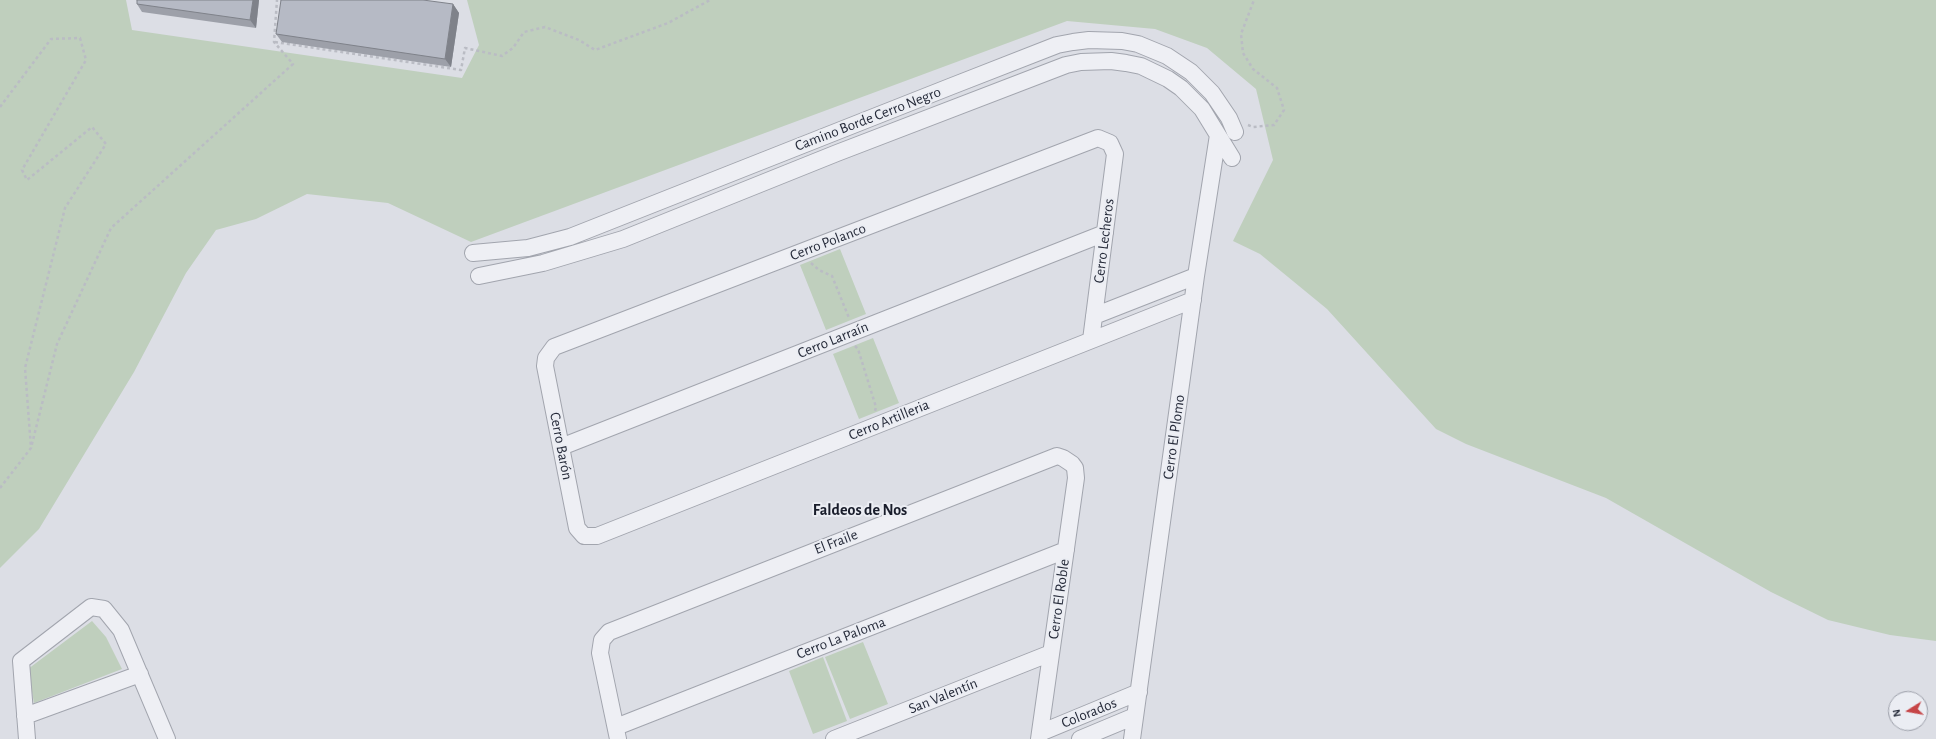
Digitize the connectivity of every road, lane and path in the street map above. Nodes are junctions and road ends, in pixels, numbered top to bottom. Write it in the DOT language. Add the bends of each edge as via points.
graph roads {
  1 [pos="277,0"];
  2 [pos="710,0"];
  3 [pos="1254,0"];
  4 [pos="274,42"];
  5 [pos="0,107"];
  6 [pos="1232,125"];
  7 [pos="1218,135"];
  8 [pos="1110,143"];
  9 [pos="1232,158"];
  10 [pos="1104,233"];
  11 [pos="1196,276"];
  12 [pos="1193,300"];
  13 [pos="1094,316"];
  14 [pos="1091,340"];
  15 [pos="548,354"];
  16 [pos="561,447"];
  17 [pos="31,448"];
  18 [pos="1069,460"];
  19 [pos="0,488"];
  20 [pos="584,536"];
  21 [pos="1066,550"];
  22 [pos="1051,653"];
  23 [pos="140,674"];
  24 [pos="1138,692"];
  25 [pos="25,716"];
  26 [pos="1135,716"];
  27 [pos="1106,728"];
  28 [pos="617,733"];
  29 [pos="1040,736"];
  30 [pos="27,739"];
  31 [pos="167,739"];
  32 [pos="834,739"];
  33 [pos="1080,739"];
  34 [pos="1125,739"];
  35 [pos="1132,739"];
  1 -- 4 [label="path"];
  2 -- 4 [label="path" via="668,23 595,50 579,40 545,27 524,32 513,48 502,56 464,48 461,70"];
  3 -- 6 [label="path" via="1241,34 1243,52 1253,69 1277,88 1284,110 1274,124 1253,127 1241,121"];
  4 -- 17 [label="path" via="293,64 111,228 57,344"];
  5 -- 17 [label="path" via="51,39 80,38 86,60 22,170 27,180 92,128 106,144 65,208 25,368"];
  6 -- 7 [label="street, Camino Borde Cerro Negro" via="1202,82 1167,56 1138,44 1122,41 1073,42 1057,45 570,237 528,248 479,253 484,275 556,260 623,239 837,153 1066,65 1081,62 1119,62 1141,66 1155,72 1192,98"];
  7 -- 9 [label="street, Camino Borde Cerro Negro"];
  7 -- 11 [label="street, Cerro El Plomo"];
  8 -- 10 [label="street, Cerro Lecheros" via="1114,149 1115,159"];
  8 -- 15 [label="street, Cerro Polanco" via="1103,139 1093,139 558,345"];
  10 -- 13 [label="street, Cerro Lecheros"];
  10 -- 16 [label="street, Cerro Larraín"];
  11 -- 12 [label="street, Cerro El Plomo"];
  11 -- 13 [label="street"];
  12 -- 14 [label="street, Cerro Artilleria"];
  12 -- 24 [label="street, Cerro El Plomo"];
  13 -- 14 [label="street, Cerro Lecheros"];
  14 -- 20 [label="street, Cerro Artilleria" via="597,536"];
  15 -- 16 [label="street, Cerro Barón" via="545,366"];
  16 -- 20 [label="street, Cerro Barón" via="577,528"];
  17 -- 19 [label="path"];
  18 -- 21 [label="street, Cerro El Roble" via="1076,473"];
  18 -- 28 [label="street, El Fraile" via="1057,456 1051,458 614,629 605,636 600,653"];
  21 -- 22 [label="street, Cerro El Roble"];
  21 -- 28 [label="street, Cerro La Paloma"];
  22 -- 29 [label="street, Cerro El Roble"];
  22 -- 32 [label="street, San Valentín"];
  23 -- 25 [label="street"];
  23 -- 25 [label="street" via="121,630 104,609 91,607 21,661"];
  23 -- 31 [label="street"];
  24 -- 26 [label="street, Cerro El Plomo"];
  24 -- 29 [label="street, Colorados"];
  25 -- 30 [label="street"];
  26 -- 27 [label="street, Colorados"];
  26 -- 35 [label="street, Cerro El Plomo"];
  27 -- 33 [label="street, Colorados"];
  27 -- 34 [label="street, Colorados"];
}
